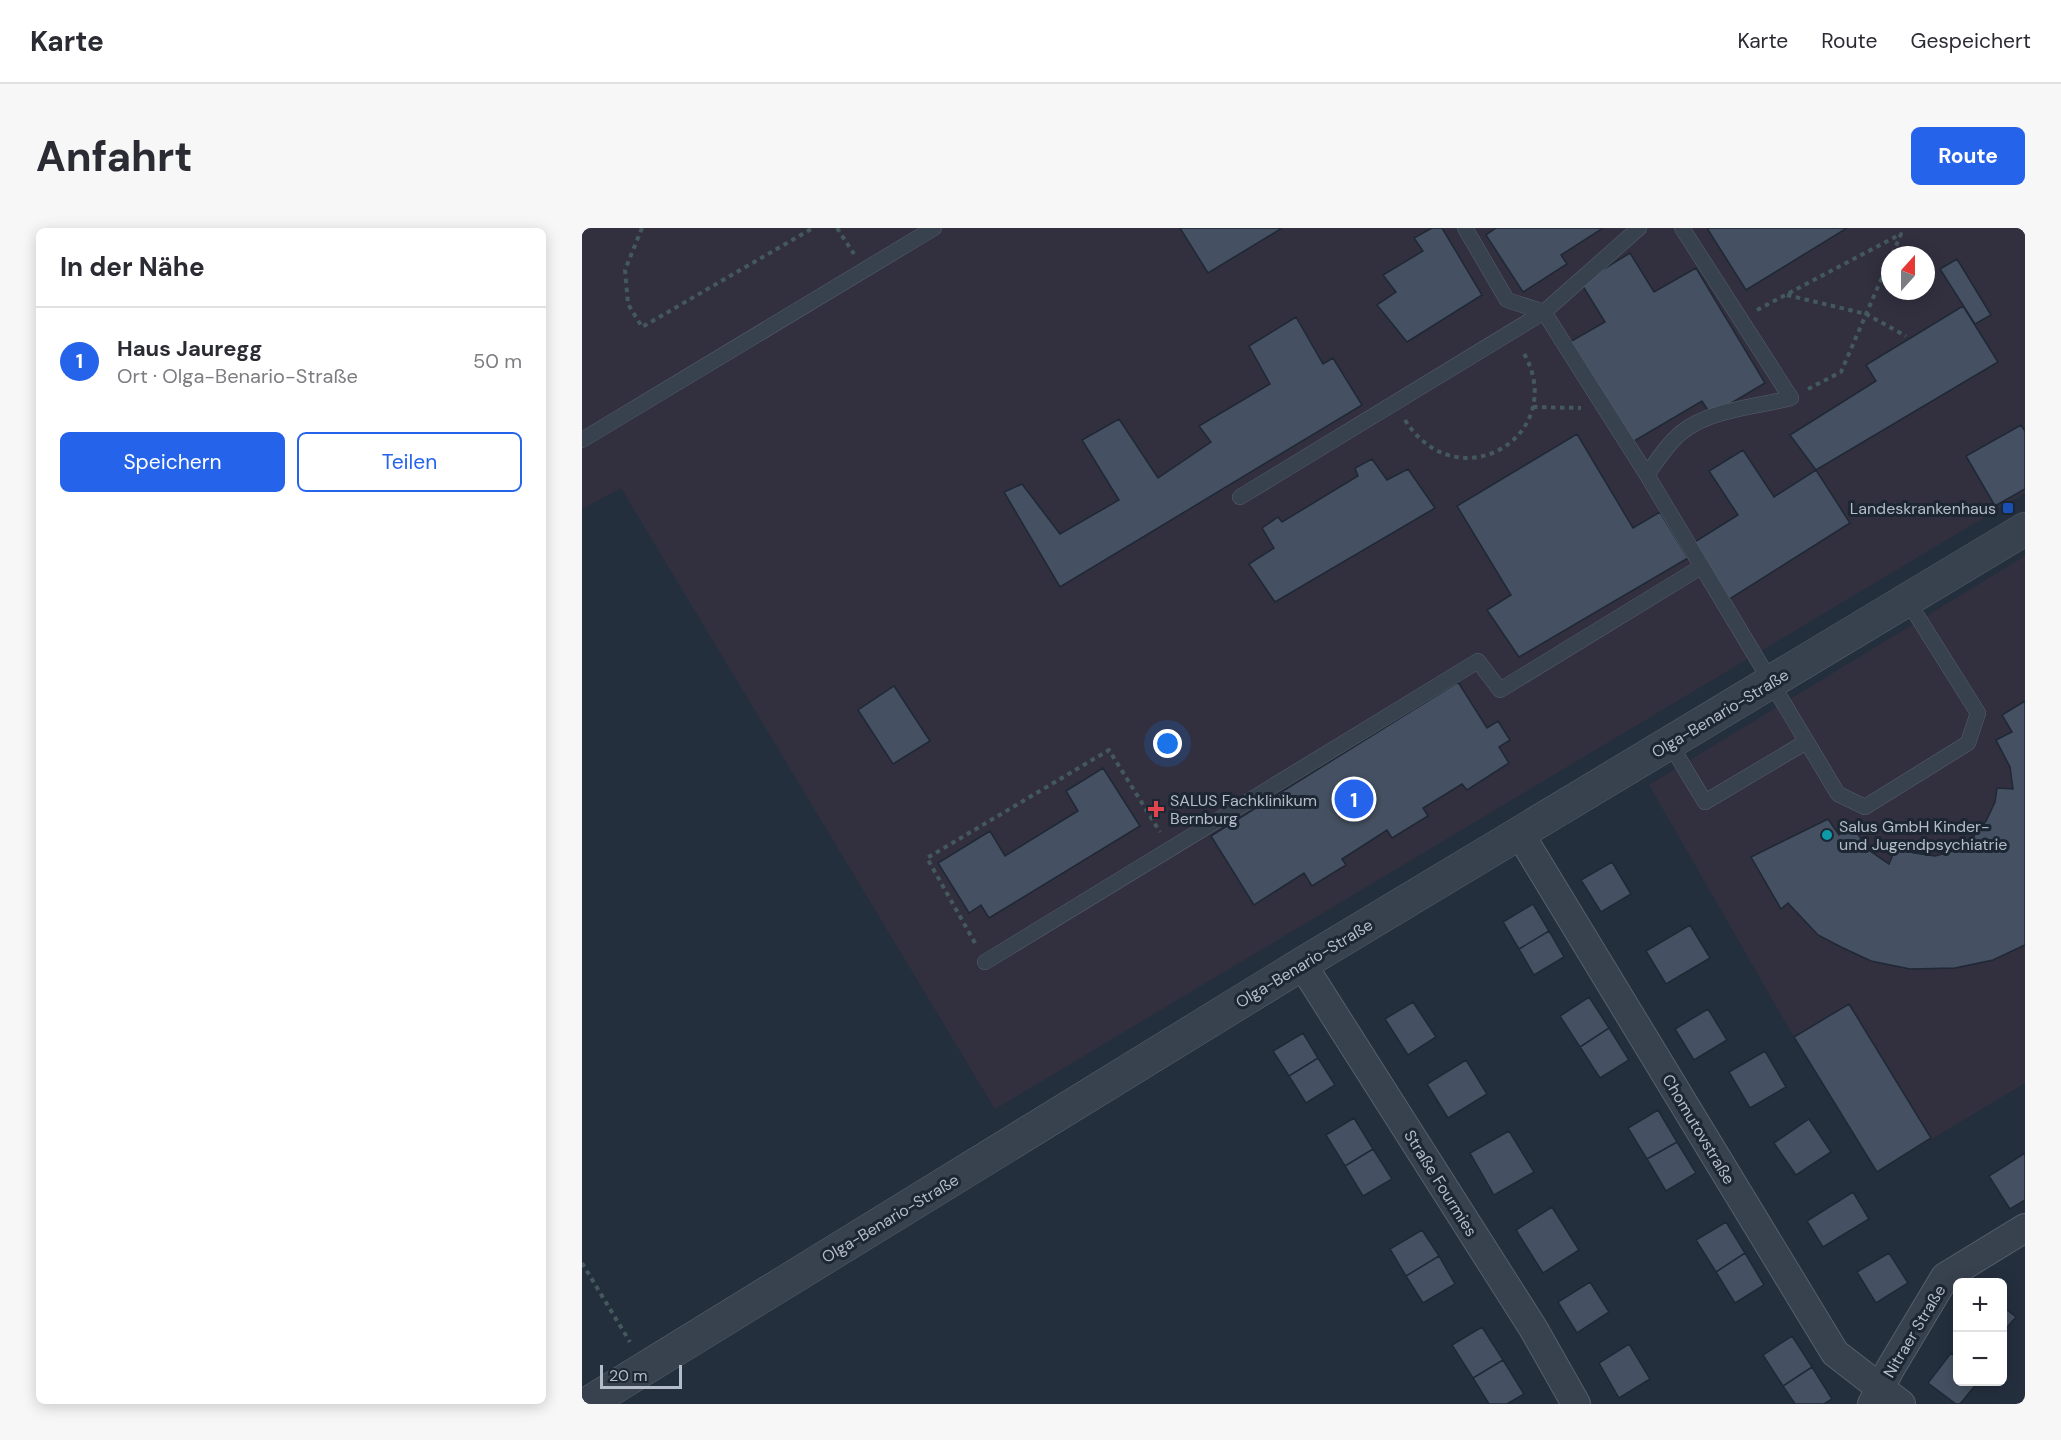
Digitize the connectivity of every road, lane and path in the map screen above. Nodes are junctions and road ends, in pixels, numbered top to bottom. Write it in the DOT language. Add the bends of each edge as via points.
graph roads {
  1 [pos="642,228"];
  2 [pos="813,228"];
  3 [pos="837,228"];
  4 [pos="934,228"];
  5 [pos="1465,228"];
  6 [pos="1639,228"];
  7 [pos="1682,228"];
  8 [pos="1896,246"];
  9 [pos="864,270"];
  10 [pos="1881,280"];
  11 [pos="1786,295"];
  12 [pos="1544,312"];
  13 [pos="1866,314"];
  14 [pos="1740,319"];
  15 [pos="1511,332"];
  16 [pos="1906,336"];
  17 [pos="1791,398"];
  18 [pos="1395,403"];
  19 [pos="1533,407"];
  20 [pos="1605,409"];
  21 [pos="582,440"];
  22 [pos="1647,475"];
  23 [pos="1240,497"];
  24 [pos="2025,529"];
  25 [pos="1701,567"];
  26 [pos="1907,600"];
  27 [pos="1770,682"];
  28 [pos="1806,742"];
  29 [pos="1670,744"];
  30 [pos="1520,834"];
  31 [pos="1171,849"];
  32 [pos="985,962"];
  33 [pos="1302,964"];
  34 [pos="2025,1228"];
  35 [pos="582,1263"];
  36 [pos="646,1368"];
  37 [pos="1884,1399"];
  38 [pos="587,1404"];
  39 [pos="1576,1404"];
  1 -- 2 [label="path" via="625,270 628,304 642,327"];
  3 -- 9 [label="path"];
  4 -- 9 [label="lane"];
  5 -- 12 [label="lane" via="1506,300"];
  6 -- 12 [label="lane"];
  7 -- 14 [label="lane"];
  8 -- 11 [label="path" via="1901,234"];
  9 -- 21 [label="lane"];
  10 -- 13 [label="path"];
  11 -- 13 [label="path"];
  11 -- 14 [label="path"];
  12 -- 15 [label="lane"];
  12 -- 20 [label="lane"];
  13 -- 16 [label="path"];
  13 -- 17 [label="path" via="1841,372"];
  14 -- 17 [label="lane"];
  15 -- 18 [label="lane"];
  15 -- 19 [label="path" via="1528,359 1535,394"];
  17 -- 22 [label="lane" via="1704,420 1682,432"];
  18 -- 19 [label="path" via="1417,436 1454,458 1493,454 1509,445 1528,421"];
  18 -- 23 [label="lane"];
  19 -- 20 [label="path"];
  20 -- 22 [label="lane"];
  22 -- 25 [label="lane"];
  24 -- 26 [label="street, Olga-Benario-Straße"];
  25 -- 27 [label="lane"];
  25 -- 31 [label="lane" via="1500,690 1478,661"];
  26 -- 27 [label="street, Olga-Benario-Straße"];
  26 -- 28 [label="lane" via="1978,712 1968,743 1865,807 1838,794"];
  27 -- 28 [label="lane"];
  27 -- 29 [label="street, Olga-Benario-Straße"];
  28 -- 29 [label="lane" via="1705,802"];
  29 -- 30 [label="street, Olga-Benario-Straße"];
  30 -- 33 [label="street, Olga-Benario-Straße"];
  30 -- 37 [label="street, Chomutovstraße" via="1835,1353"];
  31 -- 32 [label="lane"];
  31 -- 32 [label="path" via="1109,750 927,858"];
  33 -- 36 [label="street, Olga-Benario-Straße"];
  33 -- 39 [label="street, Straße Fourmies" via="1533,1328"];
  34 -- 37 [label="street, Nitraer Straße" via="1945,1277"];
  35 -- 36 [label="path"];
  36 -- 38 [label="street, Olga-Benario-Straße"];
}
